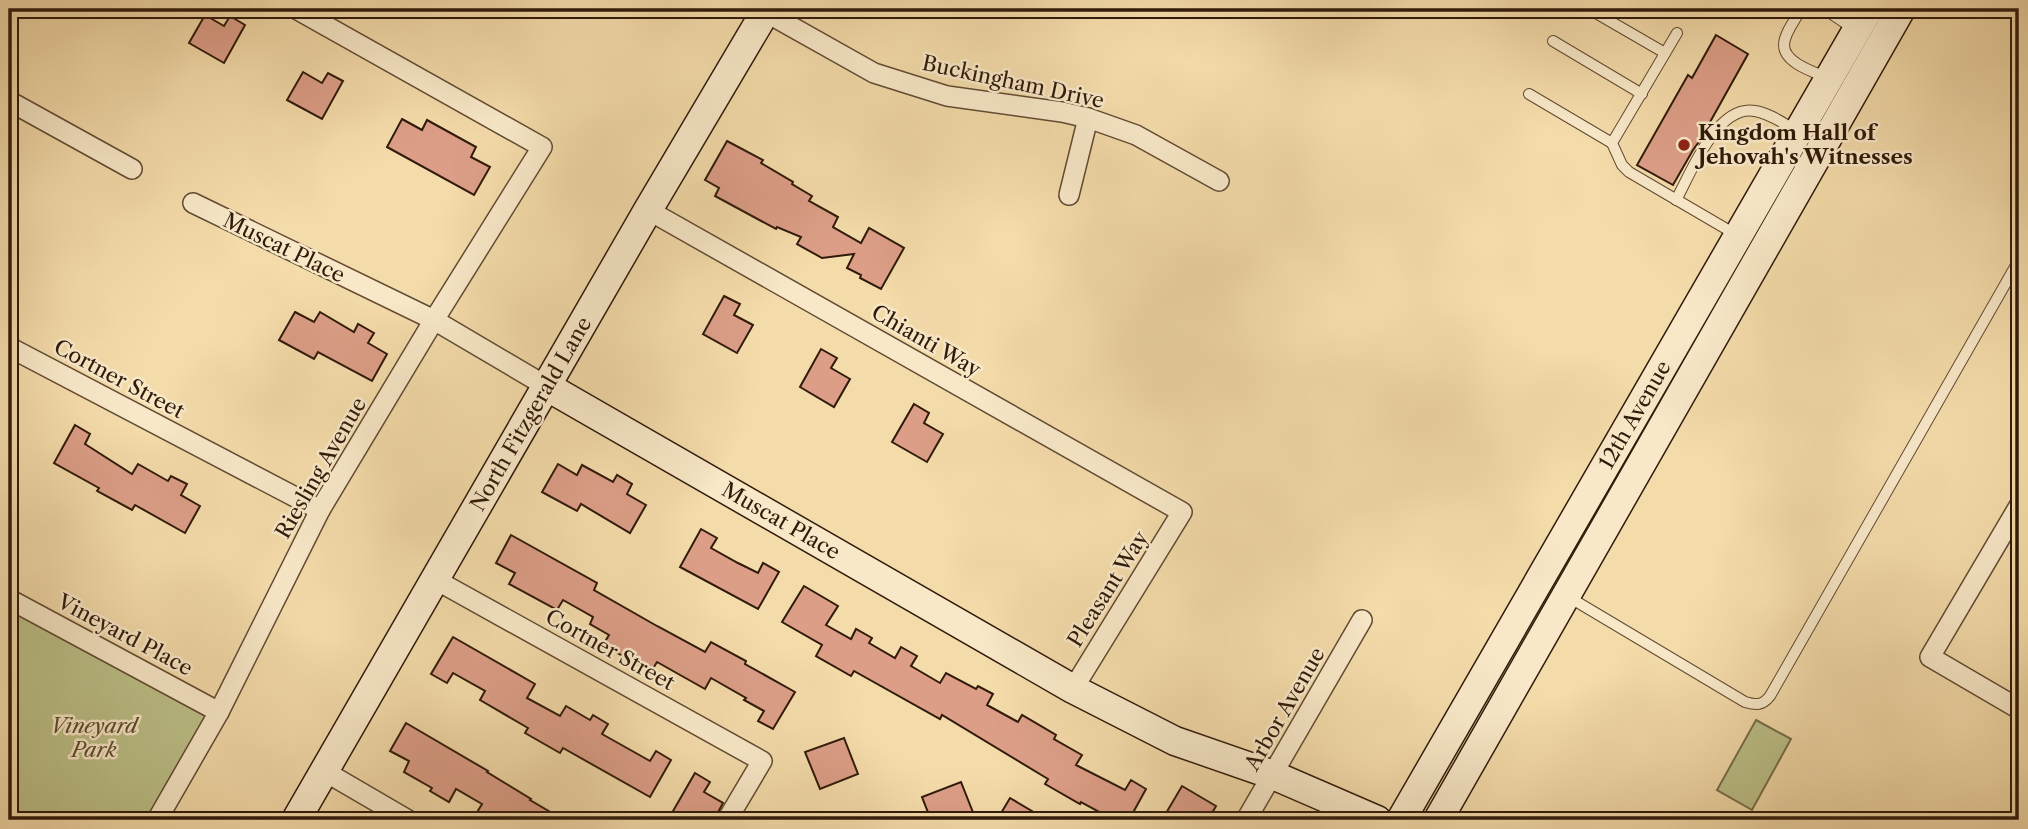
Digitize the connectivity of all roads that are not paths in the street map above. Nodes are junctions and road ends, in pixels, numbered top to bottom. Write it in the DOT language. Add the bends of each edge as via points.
graph roads {
  1 [pos="296,9"];
  2 [pos="1589,9"];
  3 [pos="1801,9"];
  4 [pos="1824,9"];
  5 [pos="1901,9"];
  6 [pos="764,10"];
  7 [pos="1863,20"];
  8 [pos="1677,33"];
  9 [pos="1553,41"];
  10 [pos="1665,53"];
  11 [pos="1829,79"];
  12 [pos="1529,94"];
  13 [pos="1642,94"];
  14 [pos="9,101"];
  15 [pos="1088,118"];
  16 [pos="1798,132"];
  17 [pos="1612,143"];
  18 [pos="132,169"];
  19 [pos="1219,181"];
  20 [pos="1069,195"];
  21 [pos="1676,200"];
  22 [pos="192,203"];
  23 [pos="648,210"];
  24 [pos="1739,236"];
  25 [pos="2019,260"];
  26 [pos="434,320"];
  27 [pos="9,347"];
  28 [pos="546,386"];
  29 [pos="2019,506"];
  30 [pos="320,510"];
  31 [pos="1182,512"];
  32 [pos="436,580"];
  33 [pos="1566,596"];
  34 [pos="9,599"];
  35 [pos="1362,620"];
  36 [pos="1073,689"];
  37 [pos="2019,709"];
  38 [pos="219,712"];
  39 [pos="324,771"];
  40 [pos="1273,775"];
  41 [pos="157,820"];
  42 [pos="296,820"];
  43 [pos="408,820"];
  44 [pos="727,820"];
  45 [pos="1246,820"];
  46 [pos="1377,820"];
  47 [pos="1401,820"];
  48 [pos="1438,820"];
  1 -- 26 [label="street, Riesling Avenue" via="542,147"];
  2 -- 10 [label="lane"];
  3 -- 11 [label="lane" via="1784,44 1786,53 1795,63"];
  4 -- 7 [label="lane"];
  5 -- 33 [label="street, 12th Avenue"];
  6 -- 15 [label="street, Buckingham Drive" via="874,73 947,96"];
  6 -- 23 [label="street, North Fitzgerald Lane"];
  7 -- 11 [label="street, 12th Avenue"];
  8 -- 10 [label="lane"];
  9 -- 13 [label="lane"];
  10 -- 13 [label="lane"];
  11 -- 16 [label="street, 12th Avenue"];
  12 -- 17 [label="lane"];
  13 -- 17 [label="lane"];
  14 -- 18 [label="street"];
  15 -- 19 [label="street, Buckingham Drive" via="1136,135"];
  15 -- 20 [label="street"];
  16 -- 21 [label="lane" via="1754,110 1730,116 1714,132"];
  16 -- 24 [label="street, 12th Avenue"];
  17 -- 21 [label="lane" via="1629,172"];
  21 -- 24 [label="lane"];
  22 -- 26 [label="street, Muscat Place"];
  23 -- 28 [label="street, North Fitzgerald Lane"];
  23 -- 31 [label="street, Chianti Way"];
  24 -- 47 [label="street, 12th Avenue"];
  25 -- 33 [label="lane" via="1765,702 1745,702"];
  26 -- 28 [label="street, Muscat Place"];
  26 -- 30 [label="street, Riesling Avenue"];
  27 -- 30 [label="street, Cortner Street"];
  28 -- 32 [label="street, North Fitzgerald Lane"];
  28 -- 36 [label="street, Muscat Place"];
  29 -- 37 [label="street" via="1930,657"];
  30 -- 38 [label="street, Riesling Avenue"];
  31 -- 36 [label="street, Pleasant Way"];
  32 -- 39 [label="street, North Fitzgerald Lane"];
  32 -- 44 [label="street, Cortner Street" via="762,761"];
  33 -- 48 [label="street, 12th Avenue"];
  34 -- 38 [label="street, Vineyard Place"];
  35 -- 40 [label="street, Arbor Avenue"];
  36 -- 40 [label="street, Muscat Place" via="1175,741"];
  38 -- 41 [label="street, Riesling Avenue"];
  39 -- 42 [label="street, North Fitzgerald Lane"];
  39 -- 43 [label="street"];
  40 -- 45 [label="street, Arbor Avenue"];
  40 -- 46 [label="street, Muscat Place"];
}
